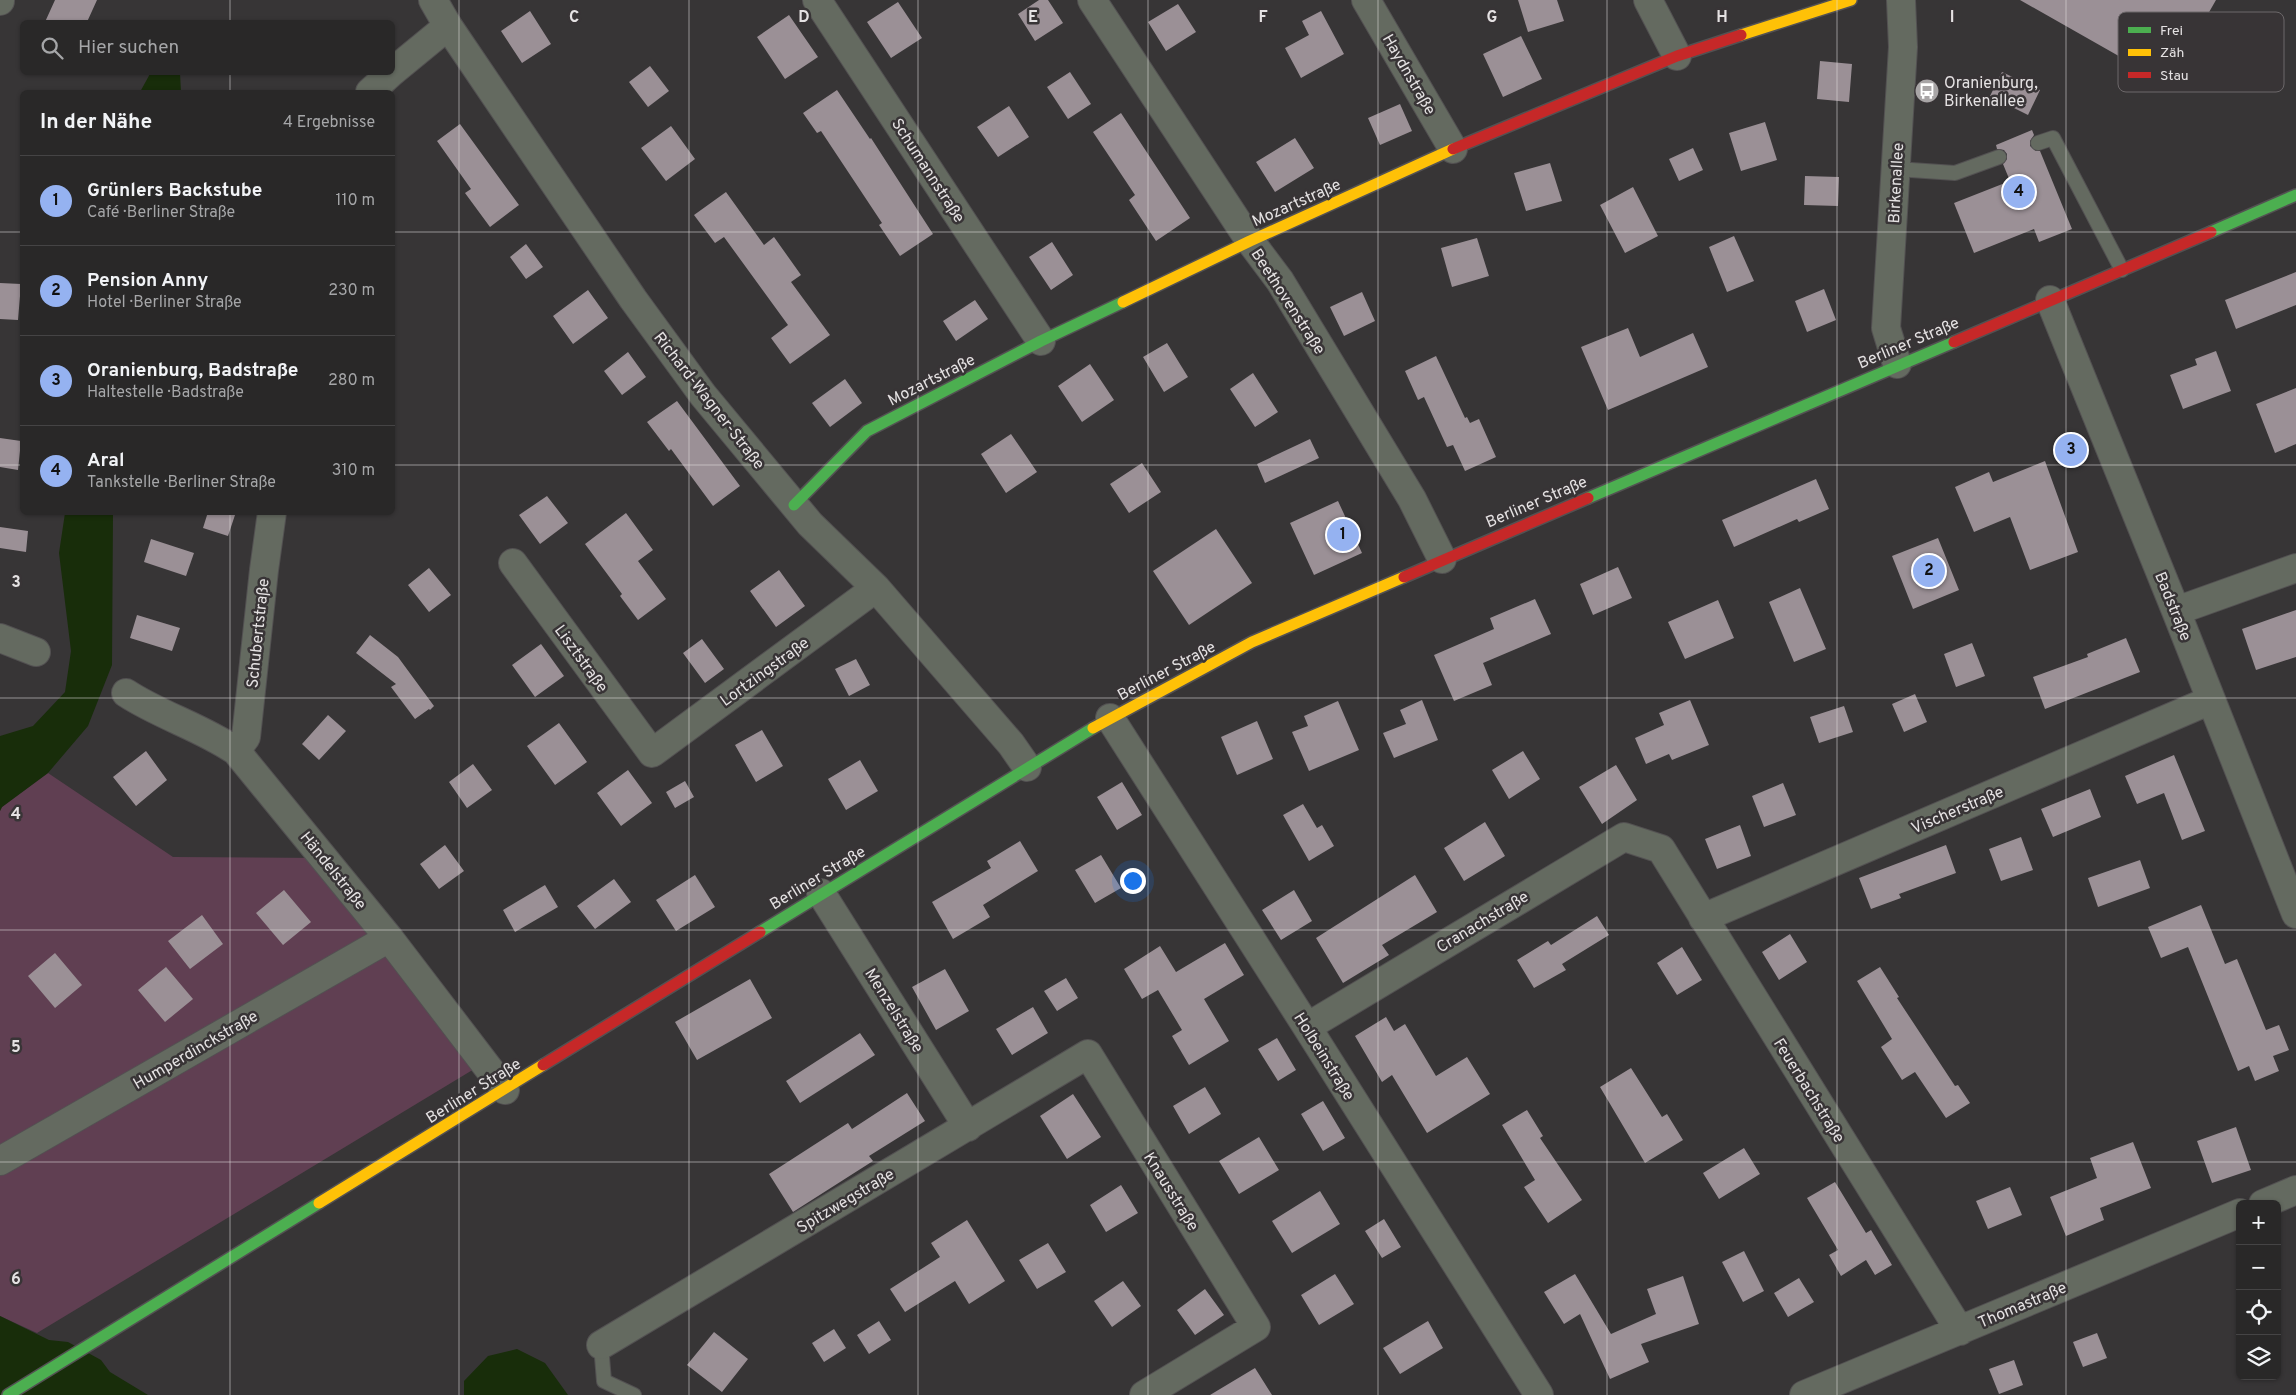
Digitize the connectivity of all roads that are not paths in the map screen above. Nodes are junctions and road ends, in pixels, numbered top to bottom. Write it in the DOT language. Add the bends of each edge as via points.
graph roads {
  1 [pos="433,0"];
  2 [pos="817,0"];
  3 [pos="1092,0"];
  4 [pos="1366,0"];
  5 [pos="1648,0"];
  6 [pos="1851,0"];
  7 [pos="1901,0"];
  8 [pos="448,26"];
  9 [pos="1677,56"];
  10 [pos="395,70"];
  11 [pos="389,75"];
  12 [pos="372,90"];
  13 [pos="2038,143"];
  14 [pos="1453,149"];
  15 [pos="1999,157"];
  16 [pos="1896,169"];
  17 [pos="2296,195"];
  18 [pos="1250,241"];
  19 [pos="2122,270"];
  20 [pos="2050,300"];
  21 [pos="1041,340"];
  22 [pos="1897,364"];
  23 [pos="794,505"];
  24 [pos="272,515"];
  25 [pos="1442,559"];
  26 [pos="513,563"];
  27 [pos="2296,568"];
  28 [pos="876,588"];
  29 [pos="2176,611"];
  30 [pos="0,638"];
  31 [pos="36,652"];
  32 [pos="126,693"];
  33 [pos="2211,700"];
  34 [pos="1110,718"];
  35 [pos="236,750"];
  36 [pos="652,752"];
  37 [pos="1027,767"];
  38 [pos="1661,849"];
  39 [pos="2290,885"];
  40 [pos="821,893"];
  41 [pos="2296,914"];
  42 [pos="1703,918"];
  43 [pos="390,938"];
  44 [pos="1307,1027"];
  45 [pos="1088,1054"];
  46 [pos="505,1090"];
  47 [pos="968,1127"];
  48 [pos="0,1161"];
  49 [pos="2296,1190"];
  50 [pos="2272,1200"];
  51 [pos="2236,1215"];
  52 [pos="1960,1331"];
  53 [pos="601,1345"];
  54 [pos="8,1395"];
  55 [pos="634,1395"];
  56 [pos="1144,1395"];
  57 [pos="1539,1395"];
  58 [pos="1804,1395"];
  1 -- 8 [label="street, Richard-Wagner-Straße"];
  2 -- 21 [label="street, Schumannstraße"];
  3 -- 18 [label="street, Beethovenstraße"];
  4 -- 14 [label="street, Haydnstraße"];
  5 -- 9 [label="street"];
  6 -- 9 [label="main road, Mozartstraße"];
  7 -- 16 [label="street, Birkenallee" via="1903,46"];
  8 -- 10 [label="street"];
  8 -- 23 [label="street, Richard-Wagner-Straße" via="633,300 703,395"];
  9 -- 14 [label="main road, Mozartstraße"];
  11 -- 12 [label="street"];
  13 -- 19 [label="lane" via="2053,138"];
  14 -- 18 [label="main road, Mozartstraße"];
  15 -- 16 [label="lane" via="1955,173"];
  16 -- 22 [label="street, Birkenallee" via="1886,328"];
  17 -- 19 [label="main road, Berliner Straße"];
  18 -- 21 [label="main road, Mozartstraße"];
  18 -- 25 [label="street, Beethovenstraße" via="1280,281 1392,465"];
  19 -- 20 [label="main road, Berliner Straße"];
  20 -- 22 [label="main road, Berliner Straße"];
  20 -- 29 [label="street, Badstraße"];
  21 -- 23 [label="main road, Mozartstraße" via="867,431"];
  22 -- 25 [label="main road, Berliner Straße"];
  23 -- 28 [label="street, Richard-Wagner-Straße"];
  24 -- 35 [label="street, Schubertstraße" via="246,736"];
  25 -- 34 [label="main road, Berliner Straße" via="1252,642"];
  26 -- 36 [label="street, Lisztstraße"];
  27 -- 29 [label="street"];
  28 -- 36 [label="street, Lortzingstraße"];
  28 -- 37 [label="street, Richard-Wagner-Straße"];
  29 -- 33 [label="street, Badstraße"];
  30 -- 31 [label="street"];
  32 -- 35 [label="street, Händelstraße" via="150,709 217,738"];
  33 -- 39 [label="street, Badstraße"];
  33 -- 42 [label="street, Vischerstraße"];
  34 -- 37 [label="main road, Berliner Straße"];
  34 -- 44 [label="street, Holbeinstraße"];
  35 -- 43 [label="street, Händelstraße"];
  37 -- 40 [label="main road, Berliner Straße"];
  38 -- 42 [label="street, Feuerbachstraße"];
  38 -- 44 [label="street, Cranachstraße" via="1624,837"];
  39 -- 41 [label="street, Badstraße"];
  40 -- 46 [label="main road, Berliner Straße"];
  40 -- 47 [label="street, Menzelstraße"];
  42 -- 52 [label="street, Feuerbachstraße"];
  43 -- 46 [label="street, Händelstraße"];
  43 -- 48 [label="street, Humperdinckstraße"];
  44 -- 57 [label="street, Holbeinstraße"];
  45 -- 47 [label="street, Spitzwegstraße"];
  45 -- 56 [label="street, Knausstraße" via="1256,1327"];
  46 -- 54 [label="main road, Berliner Straße"];
  47 -- 53 [label="street, Spitzwegstraße"];
  49 -- 50 [label="street"];
  51 -- 52 [label="street, Thomastraße"];
  52 -- 58 [label="street, Thomastraße"];
  53 -- 55 [label="lane" via="604,1382"];
}
